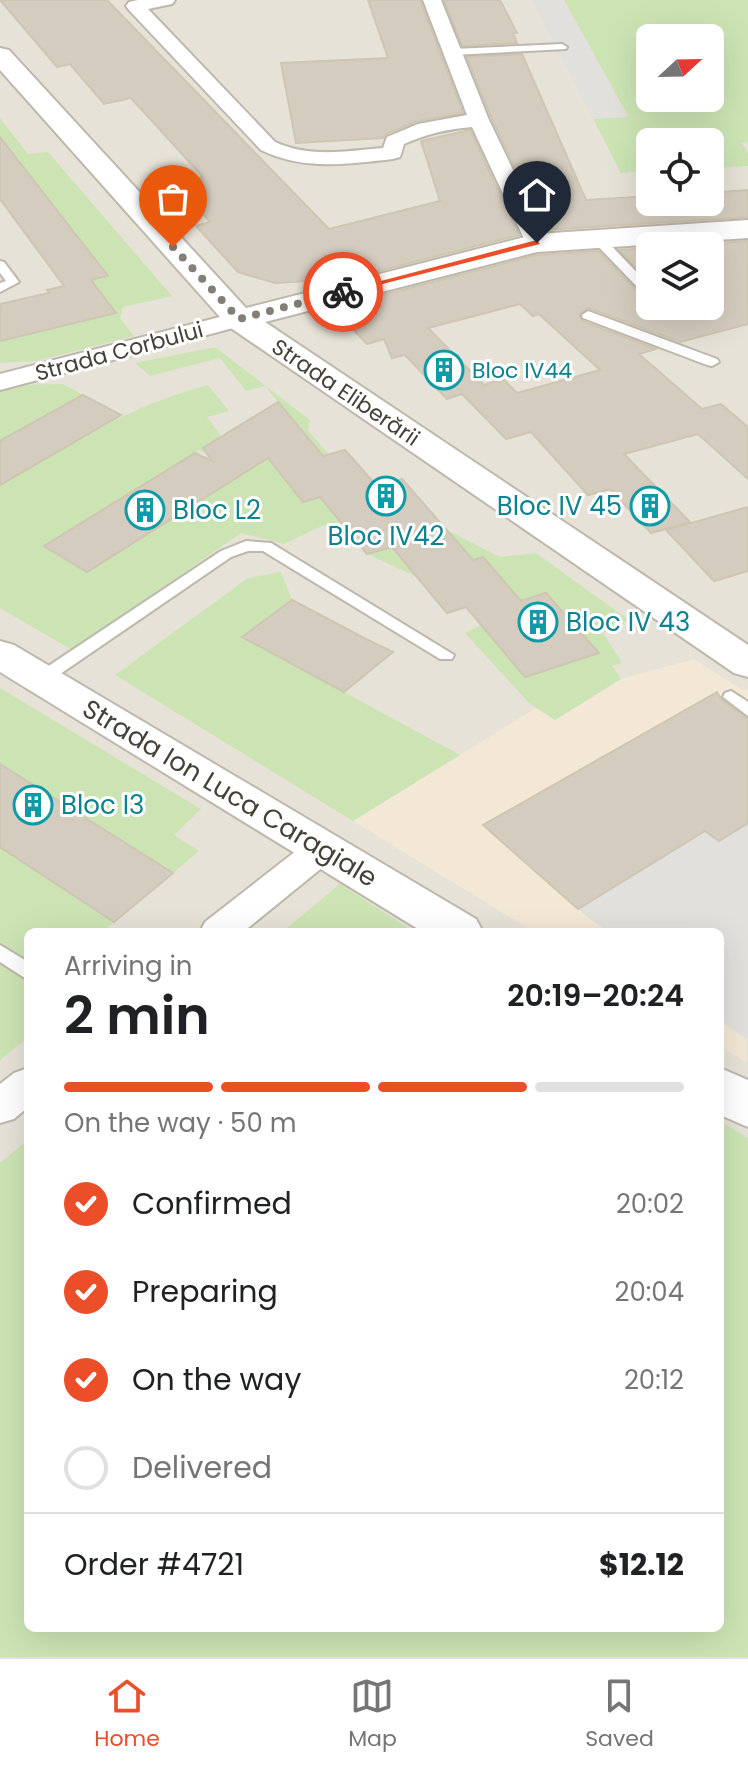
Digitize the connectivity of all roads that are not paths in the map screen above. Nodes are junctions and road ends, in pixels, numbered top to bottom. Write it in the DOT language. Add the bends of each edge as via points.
graph roads {
  1 [pos="166,0"];
  2 [pos="432,0"];
  3 [pos="562,47"];
  4 [pos="453,52"];
  5 [pos="0,55"];
  6 [pos="479,120"];
  7 [pos="748,229"];
  8 [pos="596,237"];
  9 [pos="537,243"];
  10 [pos="0,265"];
  11 [pos="636,278"];
  12 [pos="0,288"];
  13 [pos="588,315"];
  14 [pos="239,319"];
  15 [pos="712,362"];
  16 [pos="0,382"];
  17 [pos="0,654"];
  18 [pos="446,655"];
  19 [pos="748,664"];
  20 [pos="41,679"];
  21 [pos="731,697"];
  22 [pos="748,710"];
  23 [pos="322,849"];
  24 [pos="223,928"];
  25 [pos="453,928"];
  26 [pos="0,952"];
  27 [pos="24,969"];
  28 [pos="24,1087"];
  29 [pos="724,1091"];
  30 [pos="748,1106"];
  31 [pos="0,1107"];
  1 -- 6 [label="street" via="135,6 268,146 282,154 306,159 393,153 394,141 415,131"];
  2 -- 4 [label="street"];
  3 -- 4 [label="lane"];
  4 -- 6 [label="street"];
  5 -- 14 [label="street, Strada Eliberării"];
  6 -- 9 [label="street"];
  7 -- 8 [label="street"];
  8 -- 9 [label="street"];
  8 -- 11 [label="lane"];
  9 -- 14 [label="street"];
  10 -- 12 [label="lane" via="13,282"];
  13 -- 15 [label="lane"];
  14 -- 16 [label="street, Strada Corbului"];
  14 -- 19 [label="street, Strada Eliberării"];
  17 -- 20 [label="street, Strada Ion Luca Caragiale"];
  18 -- 20 [label="lane" via="266,546 246,546 226,554"];
  20 -- 23 [label="street, Strada Ion Luca Caragiale"];
  21 -- 22 [label="lane"];
  23 -- 24 [label="street"];
  23 -- 25 [label="street, Strada Ion Luca Caragiale"];
  26 -- 27 [label="lane"];
  28 -- 31 [label="street"];
  29 -- 30 [label="street"];
}
